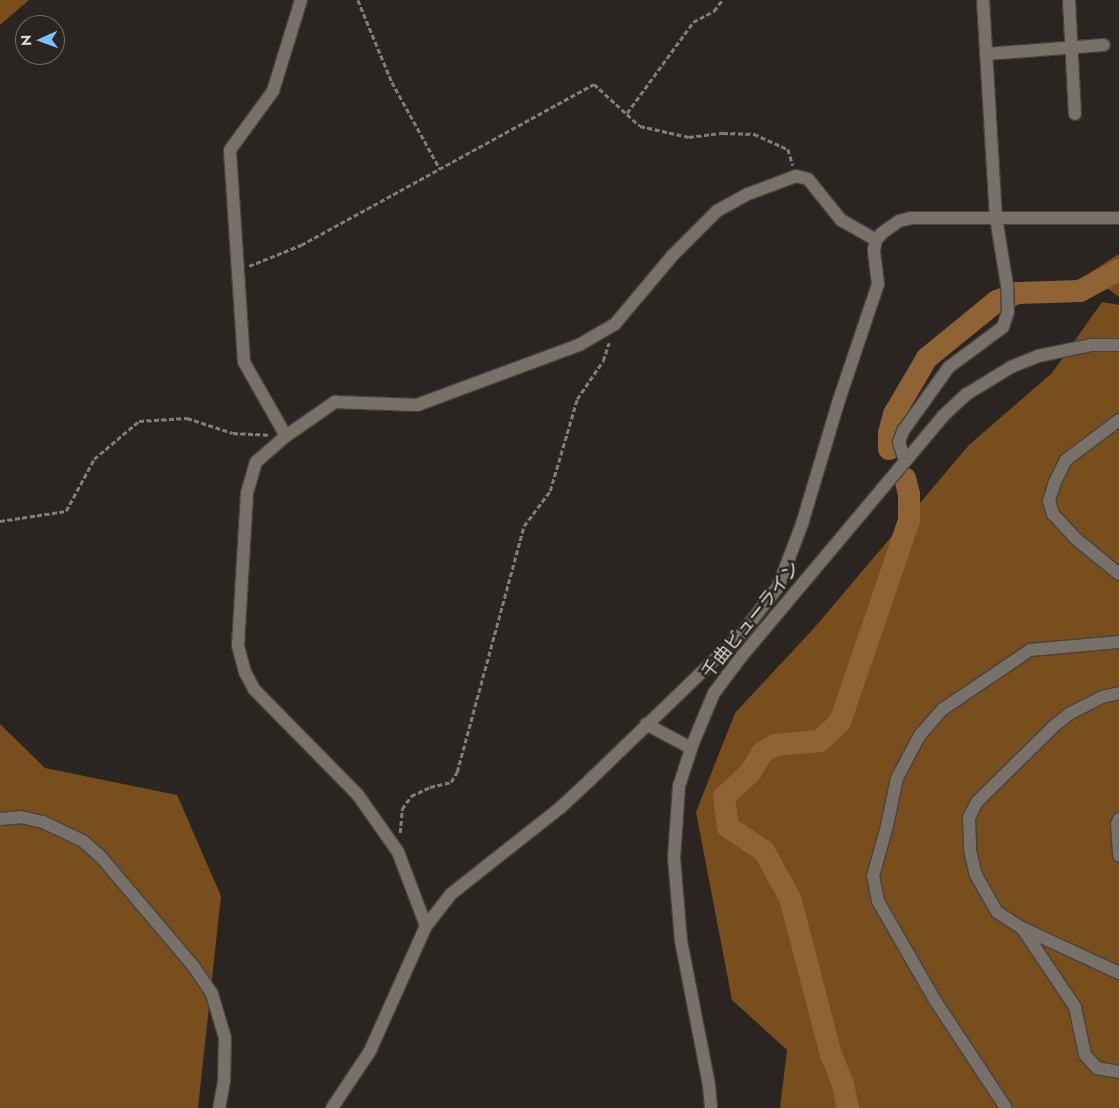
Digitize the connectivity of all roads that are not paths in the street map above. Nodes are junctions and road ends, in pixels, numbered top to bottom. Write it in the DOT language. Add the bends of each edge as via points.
graph roads {
  1 [pos="301,0"];
  2 [pos="983,0"];
  3 [pos="1069,0"];
  4 [pos="1104,44"];
  5 [pos="1072,47"];
  6 [pos="986,54"];
  7 [pos="1075,114"];
  8 [pos="996,218"];
  9 [pos="1119,218"];
  10 [pos="876,240"];
  11 [pos="1119,345"];
  12 [pos="1119,420"];
  13 [pos="286,436"];
  14 [pos="905,461"];
  15 [pos="1119,574"];
  16 [pos="1119,642"];
  17 [pos="1119,693"];
  18 [pos="646,724"];
  19 [pos="691,748"];
  20 [pos="0,819"];
  21 [pos="1119,819"];
  22 [pos="1119,856"];
  23 [pos="426,926"];
  24 [pos="1022,928"];
  25 [pos="1119,973"];
  26 [pos="1119,1072"];
  27 [pos="219,1108"];
  28 [pos="332,1108"];
  29 [pos="711,1108"];
  30 [pos="1006,1108"];
  1 -- 13 [label="street" via="273,91 230,150 244,362"];
  2 -- 6 [label="street"];
  3 -- 5 [label="street"];
  4 -- 5 [label="street"];
  5 -- 6 [label="street"];
  5 -- 7 [label="street"];
  6 -- 8 [label="street"];
  8 -- 9 [label="street"];
  8 -- 10 [label="street" via="910,218 890,227"];
  8 -- 14 [label="street" via="1007,285 1008,312 1003,327 949,367 903,431 899,442"];
  10 -- 13 [label="street" via="841,220 808,179 796,176 748,194 717,211 672,256 615,324 579,345 418,405 335,402"];
  10 -- 18 [label="street" via="878,284 802,524 778,587 742,634"];
  11 -- 14 [label="street, 千曲ビューライン" via="1065,349 1011,367 967,394 943,416"];
  12 -- 15 [label="street" via="1066,460 1049,501 1053,514 1076,538"];
  13 -- 23 [label="street" via="256,462 248,493 238,645 245,672 254,688 358,795 398,852"];
  14 -- 19 [label="street, 千曲ビューライン" via="741,656 714,693"];
  16 -- 30 [label="street" via="1030,650 979,682 943,710 920,735 896,778 888,826 873,876 878,902 936,1002"];
  17 -- 24 [label="street" via="1102,697 1069,714 1054,726 977,802 969,818 970,850 976,876 997,912"];
  18 -- 19 [label="street"];
  18 -- 23 [label="street" via="560,808 451,894"];
  19 -- 29 [label="street, 千曲ビューライン" via="679,786 675,883 681,941"];
  20 -- 27 [label="street" via="21,817 44,822 83,842 101,857 194,967 212,994 225,1038 224,1081"];
  21 -- 22 [label="street"];
  23 -- 28 [label="street" via="370,1052"];
  24 -- 25 [label="street"];
  24 -- 26 [label="street" via="1075,1007 1084,1055 1097,1068"];
}
